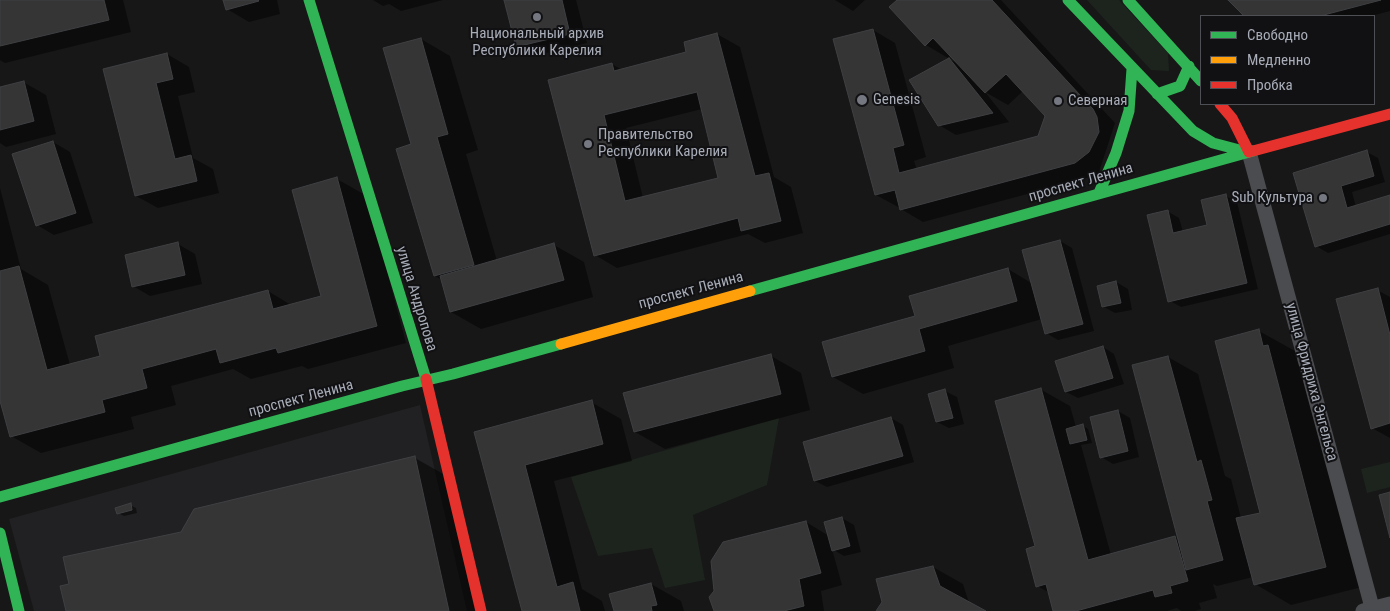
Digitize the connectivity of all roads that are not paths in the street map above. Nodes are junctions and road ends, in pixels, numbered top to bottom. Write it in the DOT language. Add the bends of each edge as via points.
graph roads {
  1 [pos="309,0"];
  2 [pos="1068,0"];
  3 [pos="1128,0"];
  4 [pos="1189,66"];
  5 [pos="1132,69"];
  6 [pos="1200,80"];
  7 [pos="1157,94"];
  8 [pos="1221,105"];
  9 [pos="1390,114"];
  10 [pos="1249,152"];
  11 [pos="1100,193"];
  12 [pos="426,381"];
  13 [pos="0,497"];
  14 [pos="0,533"];
  15 [pos="1390,604"];
  16 [pos="1369,610"];
  17 [pos="19,611"];
  18 [pos="481,611"];
  1 -- 12 [label="main road, улица Андропова"];
  2 -- 5 [label="main road"];
  3 -- 4 [label="main road"];
  4 -- 6 [label="main road"];
  4 -- 7 [label="main road" via="1180,86"];
  5 -- 7 [label="main road"];
  5 -- 11 [label="main road" via="1129,111"];
  7 -- 10 [label="main road" via="1193,131 1213,143"];
  8 -- 10 [label="main road, улица Фридриха Энгельса" via="1232,118"];
  9 -- 10 [label="main road, проспект Ленина"];
  10 -- 11 [label="main road, проспект Ленина"];
  10 -- 16 [label="street, улица Фридриха Энгельса"];
  11 -- 12 [label="main road, проспект Ленина"];
  12 -- 13 [label="main road, проспект Ленина"];
  12 -- 18 [label="main road, улица Андропова"];
  14 -- 17 [label="main road"];
  15 -- 16 [label="street"];
}
